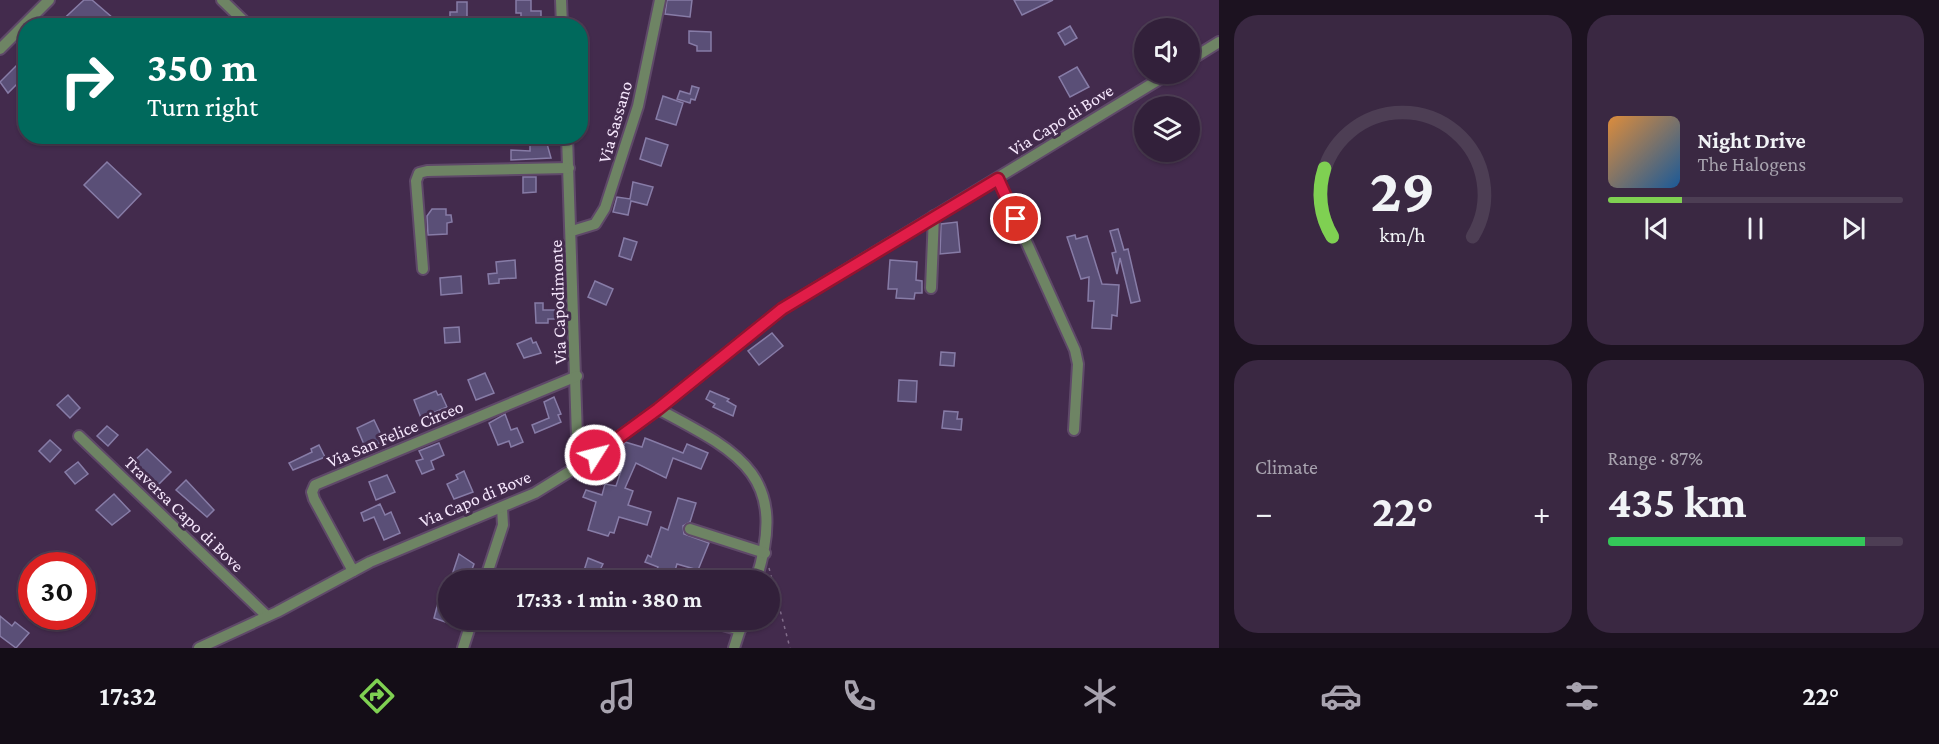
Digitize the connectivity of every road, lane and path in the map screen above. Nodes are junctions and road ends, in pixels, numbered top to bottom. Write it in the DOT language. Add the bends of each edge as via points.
graph roads {
  1 [pos="49,0"];
  2 [pos="222,0"];
  3 [pos="561,0"];
  4 [pos="660,0"];
  5 [pos="31,18"];
  6 [pos="241,18"];
  7 [pos="562,18"];
  8 [pos="18,31"];
  9 [pos="1219,42"];
  10 [pos="0,49"];
  11 [pos="1200,54"];
  12 [pos="1152,84"];
  13 [pos="568,144"];
  14 [pos="569,168"];
  15 [pos="998,179"];
  16 [pos="934,216"];
  17 [pos="572,231"];
  18 [pos="423,268"];
  19 [pos="931,288"];
  20 [pos="577,376"];
  21 [pos="658,409"];
  22 [pos="1074,430"];
  23 [pos="79,436"];
  24 [pos="578,467"];
  25 [pos="502,508"];
  26 [pos="690,529"];
  27 [pos="765,553"];
  28 [pos="488,570"];
  29 [pos="759,570"];
  30 [pos="353,571"];
  31 [pos="267,616"];
  32 [pos="469,630"];
  33 [pos="740,630"];
  34 [pos="199,648"];
  35 [pos="463,648"];
  36 [pos="734,648"];
  37 [pos="790,648"];
  1 -- 5 [label="street"];
  2 -- 6 [label="street"];
  3 -- 7 [label="street"];
  4 -- 17 [label="street, Via Sassano" via="636,113 605,208 595,224"];
  8 -- 10 [label="street"];
  9 -- 11 [label="street"];
  12 -- 15 [label="street, Via Capo di Bove"];
  13 -- 14 [label="street, Via Capodimonte"];
  14 -- 17 [label="street, Via Capodimonte"];
  14 -- 18 [label="street" via="419,174 416,181"];
  15 -- 16 [label="street, Via Capo di Bove"];
  15 -- 22 [label="street" via="1073,344 1078,361"];
  16 -- 19 [label="street"];
  16 -- 21 [label="street, Via Capo di Bove" via="776,313"];
  17 -- 20 [label="street, Via Capodimonte"];
  20 -- 24 [label="street, Via Capodimonte"];
  20 -- 30 [label="street, Via San Felice Circeo" via="315,485 314,499"];
  21 -- 24 [label="street, Via Capo di Bove"];
  21 -- 27 [label="street" via="718,442 751,470 765,507"];
  23 -- 31 [label="street, Traversa Capo di Bove"];
  24 -- 25 [label="street, Via Capo di Bove" via="529,497"];
  25 -- 28 [label="street" via="503,523"];
  25 -- 30 [label="street, Via Capo di Bove"];
  26 -- 27 [label="street"];
  27 -- 29 [label="street"];
  27 -- 37 [label="path"];
  30 -- 31 [label="street, Via Capo di Bove"];
  31 -- 34 [label="street, Via Capo di Bove"];
  32 -- 35 [label="street"];
  33 -- 36 [label="street"];
}
